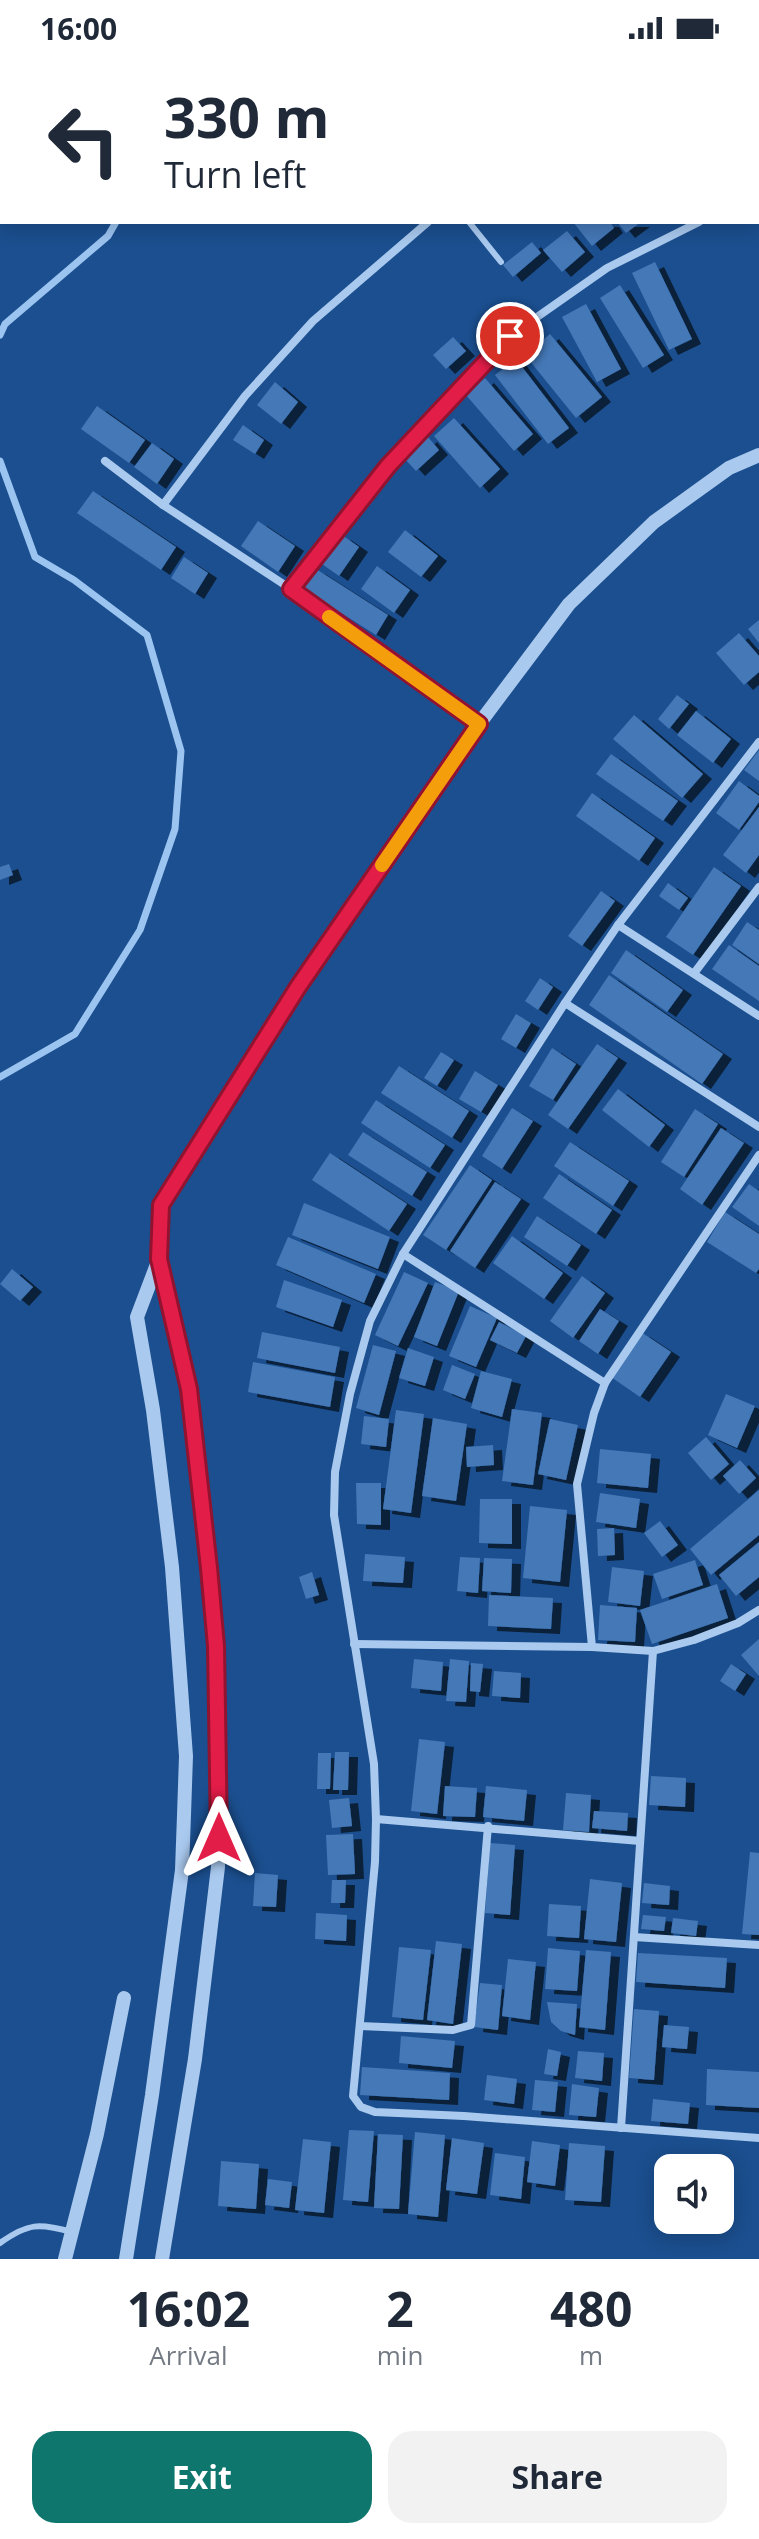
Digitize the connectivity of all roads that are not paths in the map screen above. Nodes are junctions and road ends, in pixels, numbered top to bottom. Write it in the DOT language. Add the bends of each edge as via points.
graph roads {
  1 [pos="426,224"];
  2 [pos="471,224"];
  3 [pos="695,224"];
  4 [pos="501,262"];
  5 [pos="759,455"];
  6 [pos="105,461"];
  7 [pos="163,505"];
  8 [pos="291,589"];
  9 [pos="479,724"];
  10 [pos="759,742"];
  11 [pos="759,887"];
  12 [pos="618,925"];
  13 [pos="695,972"];
  14 [pos="565,1003"];
  15 [pos="759,1016"];
  16 [pos="759,1127"];
  17 [pos="759,1155"];
  18 [pos="403,1254"];
  19 [pos="159,1259"];
  20 [pos="605,1383"];
  21 [pos="759,1610"];
  22 [pos="354,1644"];
  23 [pos="592,1647"];
  24 [pos="653,1651"];
  25 [pos="376,1819"];
  26 [pos="488,1826"];
  27 [pos="640,1841"];
  28 [pos="634,1937"];
  29 [pos="759,1945"];
  30 [pos="124,1998"];
  31 [pos="360,2026"];
  32 [pos="621,2128"];
  33 [pos="759,2138"];
  34 [pos="72,2232"];
  35 [pos="0,2243"];
  36 [pos="65,2259"];
  37 [pos="126,2259"];
  38 [pos="162,2259"];
  1 -- 7 [label="street" via="313,321 245,396"];
  2 -- 4 [label="lane"];
  3 -- 8 [label="street" via="607,268 510,336 388,466"];
  5 -- 9 [label="street" via="729,468 654,522 569,604"];
  6 -- 7 [label="street"];
  7 -- 8 [label="street"];
  8 -- 9 [label="street"];
  9 -- 19 [label="street" via="298,987 161,1205"];
  10 -- 12 [label="street"];
  11 -- 13 [label="street"];
  12 -- 13 [label="street"];
  12 -- 14 [label="street"];
  13 -- 15 [label="street"];
  14 -- 16 [label="street"];
  14 -- 18 [label="street"];
  17 -- 20 [label="street"];
  18 -- 20 [label="street"];
  18 -- 22 [label="street" via="370,1321 335,1472 334,1515"];
  19 -- 37 [label="street" via="137,1317 172,1567 186,1756 182,1870"];
  19 -- 38 [label="street" via="190,1403 216,1646 219,1749 218,1867 195,2059"];
  20 -- 23 [label="street" via="577,1484"];
  21 -- 24 [label="street" via="738,1623"];
  22 -- 23 [label="street"];
  22 -- 25 [label="street" via="374,1764"];
  23 -- 24 [label="street"];
  24 -- 27 [label="street"];
  25 -- 26 [label="street"];
  25 -- 31 [label="street"];
  26 -- 27 [label="street"];
  26 -- 31 [label="street" via="471,2025 453,2030"];
  27 -- 28 [label="street"];
  28 -- 29 [label="street"];
  28 -- 32 [label="street"];
  30 -- 34 [label="street"];
  31 -- 32 [label="street" via="353,2096 361,2107"];
  32 -- 33 [label="street"];
  34 -- 35 [label="lane" via="27,2227"];
  34 -- 36 [label="street"];
}
